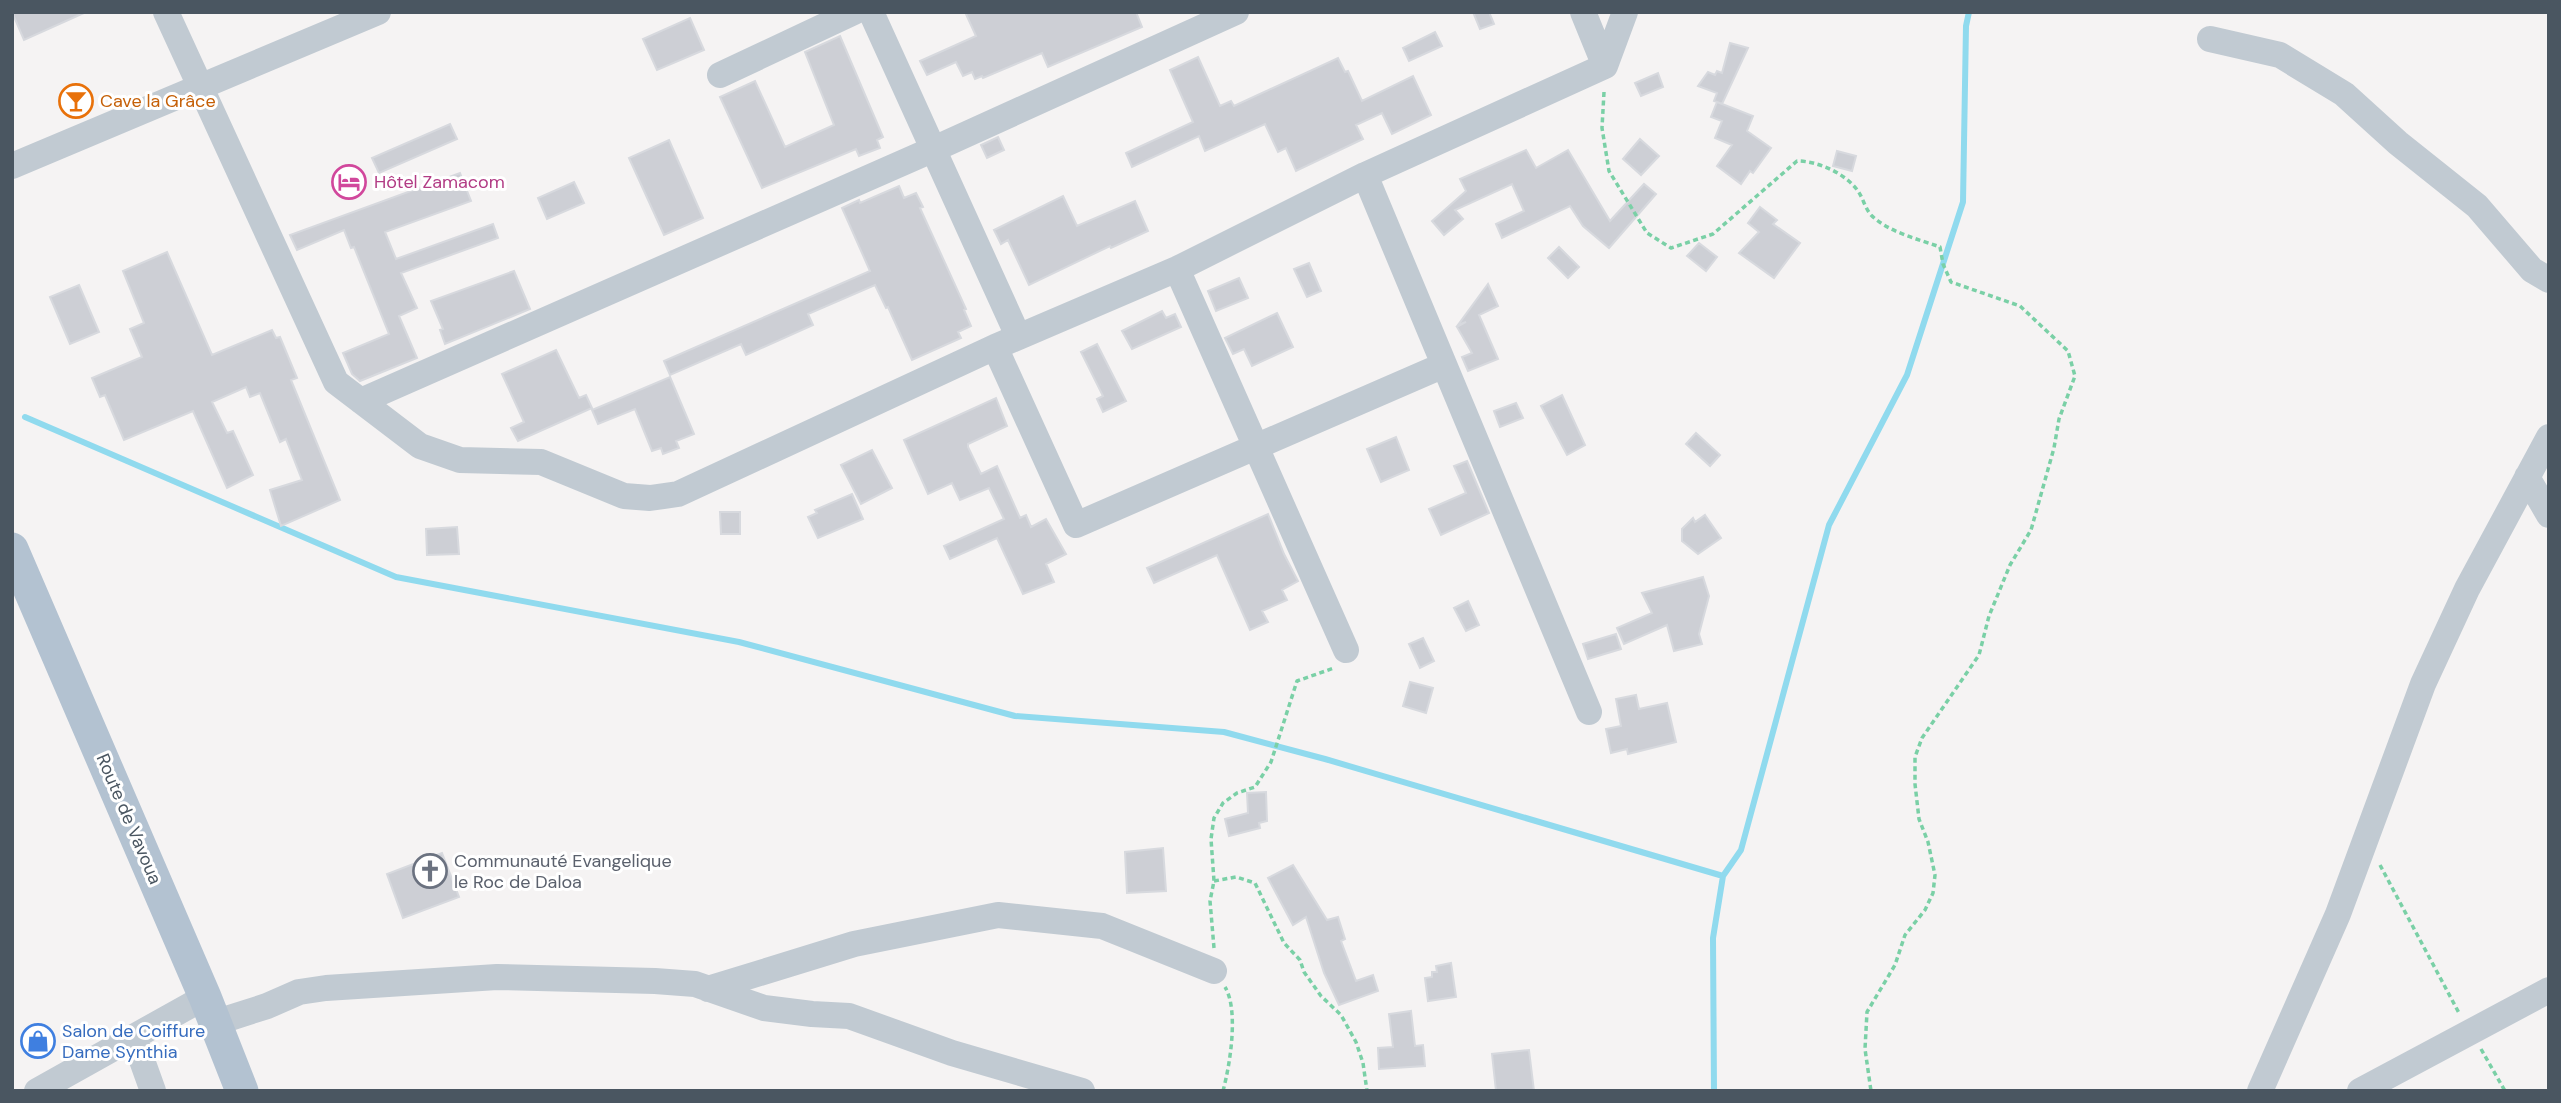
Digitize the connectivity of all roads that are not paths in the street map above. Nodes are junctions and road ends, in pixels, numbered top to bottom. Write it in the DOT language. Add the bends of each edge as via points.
graph roads {
  1 [pos="166,12"];
  2 [pos="378,12"];
  3 [pos="854,12"];
  4 [pos="871,12"];
  5 [pos="1236,12"];
  6 [pos="1583,12"];
  7 [pos="1625,12"];
  8 [pos="2210,39"];
  9 [pos="1605,66"];
  10 [pos="720,75"];
  11 [pos="201,87"];
  12 [pos="934,149"];
  13 [pos="12,166"];
  14 [pos="1365,175"];
  15 [pos="1177,269"];
  16 [pos="2549,280"];
  17 [pos="1007,342"];
  18 [pos="1444,365"];
  19 [pos="360,401"];
  20 [pos="2549,437"];
  21 [pos="1255,448"];
  22 [pos="2527,477"];
  23 [pos="2549,515"];
  24 [pos="12,549"];
  25 [pos="1346,650"];
  26 [pos="1589,712"];
  27 [pos="1214,971"];
  28 [pos="708,989"];
  29 [pos="2549,989"];
  30 [pos="209,1010"];
  31 [pos="134,1038"];
  32 [pos="37,1091"];
  33 [pos="153,1091"];
  34 [pos="242,1091"];
  35 [pos="1082,1091"];
  36 [pos="2260,1091"];
  37 [pos="2360,1091"];
  1 -- 11 [label="street"];
  2 -- 11 [label="street"];
  3 -- 10 [label="street"];
  4 -- 12 [label="street"];
  5 -- 12 [label="street"];
  6 -- 9 [label="street"];
  7 -- 9 [label="street"];
  8 -- 16 [label="street" via="2280,55 2344,94 2477,206 2532,270"];
  9 -- 14 [label="street"];
  11 -- 13 [label="street"];
  11 -- 19 [label="street" via="336,382"];
  12 -- 17 [label="street"];
  12 -- 19 [label="street"];
  14 -- 15 [label="street"];
  14 -- 18 [label="street"];
  15 -- 17 [label="street"];
  15 -- 21 [label="street"];
  17 -- 19 [label="street" via="678,494 650,498 624,496 541,462 460,460 420,446"];
  17 -- 21 [label="street" via="1076,526"];
  18 -- 21 [label="street"];
  18 -- 26 [label="street"];
  20 -- 22 [label="street"];
  21 -- 25 [label="street"];
  22 -- 23 [label="street"];
  22 -- 36 [label="street" via="2423,684 2338,914"];
  24 -- 30 [label="main road, Route de Vavoua"];
  27 -- 28 [label="street" via="1102,926 998,915 854,944"];
  28 -- 30 [label="street" via="655,981 497,977 312,989"];
  28 -- 35 [label="street" via="764,1008 849,1016 952,1053"];
  29 -- 37 [label="street"];
  30 -- 31 [label="street"];
  30 -- 34 [label="main road, Route de Vavoua"];
  31 -- 32 [label="street"];
  31 -- 33 [label="street"];
}
